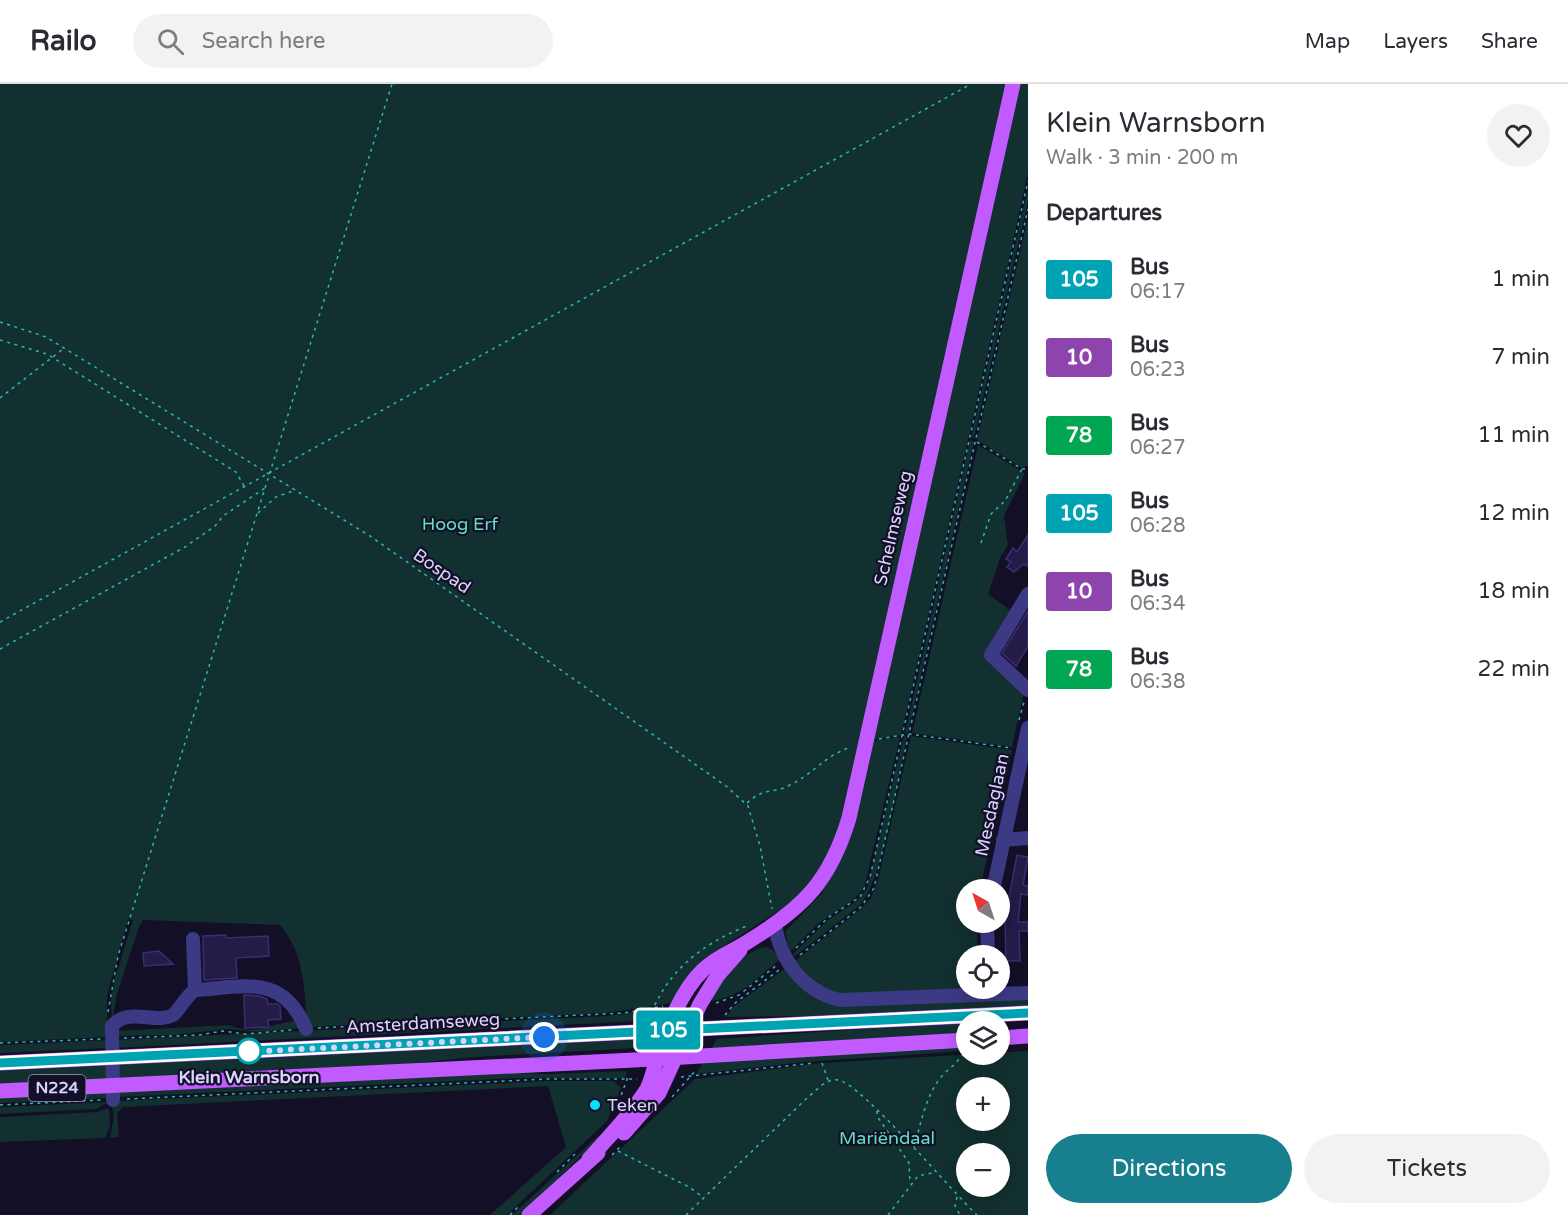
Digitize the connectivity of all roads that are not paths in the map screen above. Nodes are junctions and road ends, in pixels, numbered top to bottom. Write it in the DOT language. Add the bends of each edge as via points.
graph roads {
  1 [pos="1013,84"];
  2 [pos="1028,594"];
  3 [pos="1028,690"];
  4 [pos="1028,728"];
  5 [pos="1022,747"];
  6 [pos="1028,838"];
  7 [pos="1002,840"];
  8 [pos="995,879"];
  9 [pos="775,925"];
  10 [pos="193,939"];
  11 [pos="746,943"];
  12 [pos="195,990"];
  13 [pos="1010,993"];
  14 [pos="1028,993"];
  15 [pos="956,994"];
  16 [pos="1028,1013"];
  17 [pos="306,1029"];
  18 [pos="668,1030"];
  19 [pos="687,1030"];
  20 [pos="1028,1036"];
  21 [pos="1010,1037"];
  22 [pos="956,1047"];
  23 [pos="676,1057"];
  24 [pos="112,1058"];
  25 [pos="657,1058"];
  26 [pos="0,1063"];
  27 [pos="0,1091"];
  28 [pos="113,1092"];
  29 [pos="584,1155"];
  30 [pos="524,1211"];
  1 -- 9 [label="main road, Schelmseweg" via="849,818 831,866 816,889 798,909"];
  2 -- 3 [label="street" via="992,655"];
  4 -- 5 [label="street, Mesdaglaan"];
  5 -- 7 [label="street, Mesdaglaan"];
  6 -- 7 [label="street"];
  7 -- 8 [label="street, Mesdaglaan"];
  9 -- 11 [label="main road, Schelmseweg"];
  9 -- 15 [label="street" via="779,945 811,988 840,1000"];
  10 -- 12 [label="street"];
  11 -- 18 [label="main road, Schelmseweg" via="701,971"];
  11 -- 19 [label="main road, Schelmseweg" via="712,983"];
  12 -- 17 [label="street" via="265,987 281,993"];
  12 -- 24 [label="street" via="170,1017 127,1015 116,1022 111,1034"];
  13 -- 14 [label="street"];
  16 -- 19 [label="main road, Amsterdamseweg"];
  18 -- 19 [label="main road, Amsterdamseweg"];
  18 -- 24 [label="main road, Amsterdamseweg / N224"];
  18 -- 25 [label="main road, Schelmseweg"];
  19 -- 23 [label="main road, Schelmseweg"];
  20 -- 21 [label="main road"];
  22 -- 23 [label="main road"];
  23 -- 25 [label="main road"];
  23 -- 29 [label="main road, Schelmseweg" via="668,1078 643,1115"];
  24 -- 26 [label="main road, Amsterdamseweg / N224"];
  24 -- 28 [label="street"];
  25 -- 28 [label="main road, N224"];
  25 -- 29 [label="main road, Schelmseweg" via="652,1078 631,1112"];
  27 -- 28 [label="main road, N224"];
  29 -- 30 [label="main road, Schelmseweg"];
}
